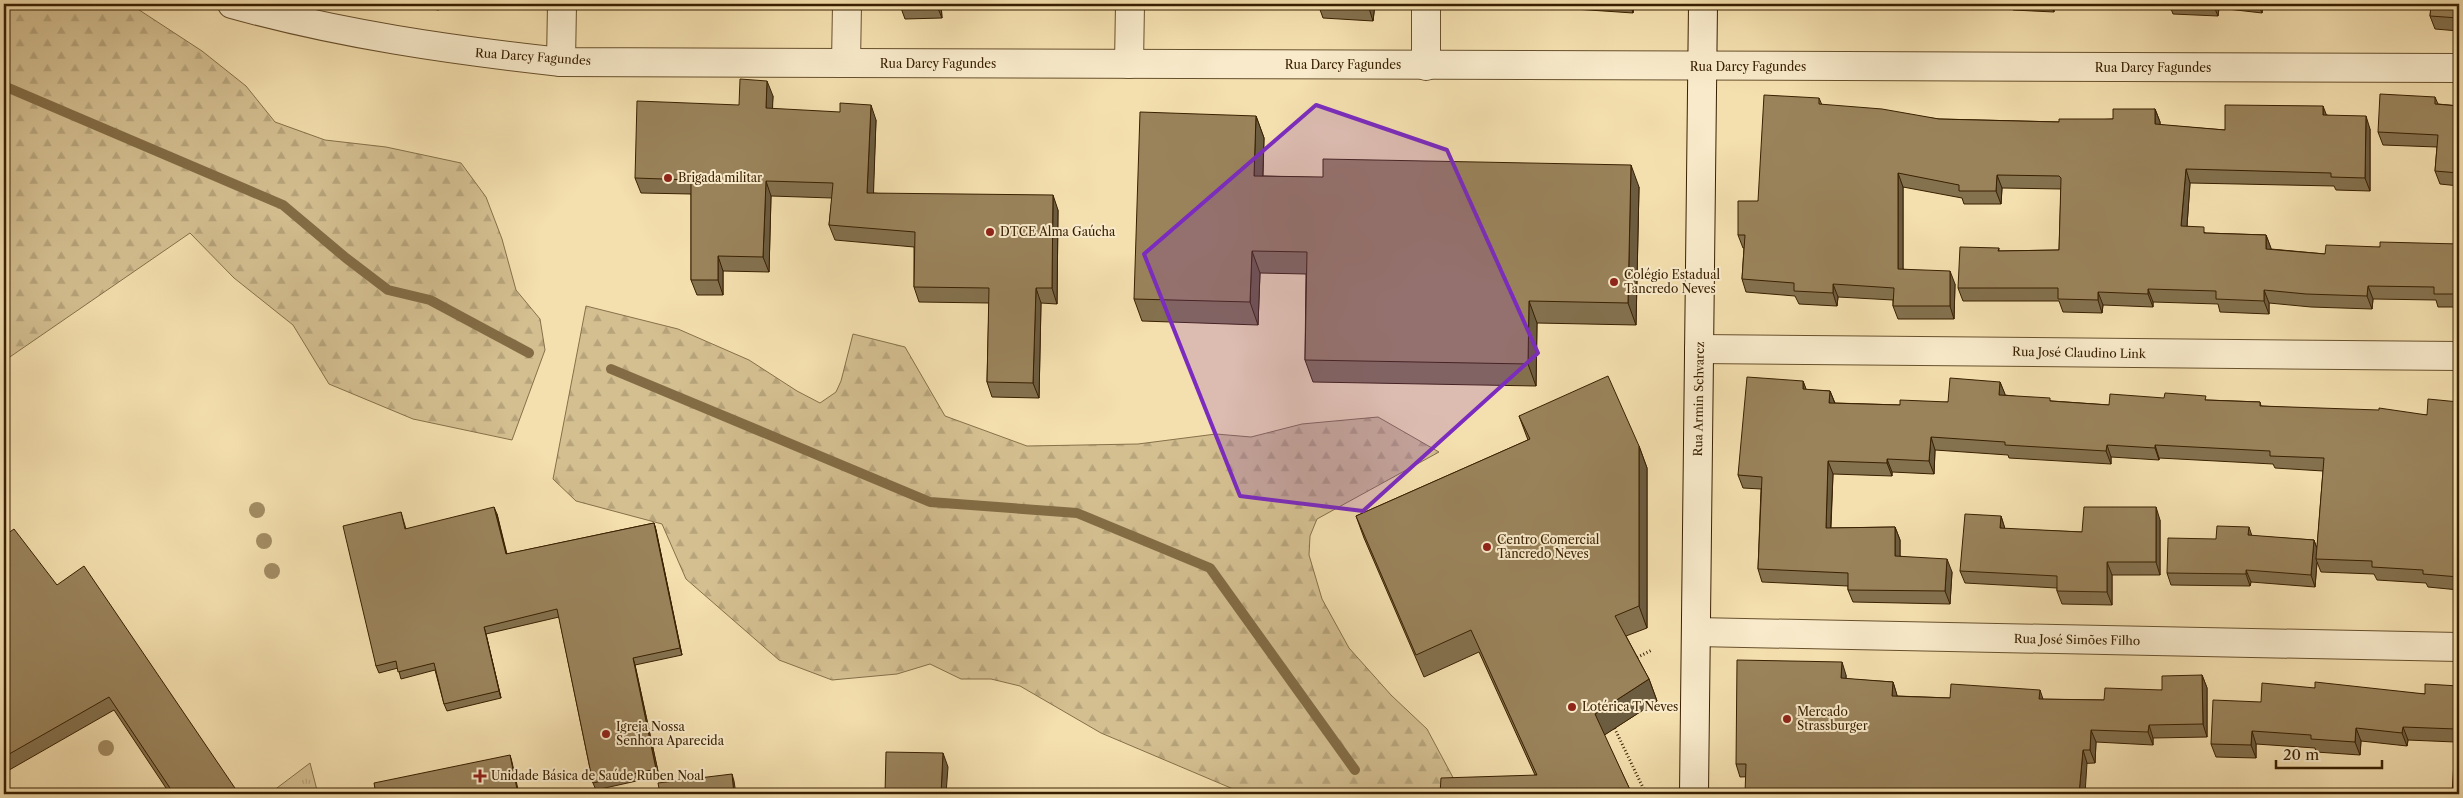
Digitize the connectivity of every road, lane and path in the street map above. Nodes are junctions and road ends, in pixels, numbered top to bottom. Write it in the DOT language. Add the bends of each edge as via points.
graph roads {
  1 [pos="232,4"];
  2 [pos="562,4"];
  3 [pos="847,4"];
  4 [pos="1130,4"];
  5 [pos="1426,4"];
  6 [pos="1703,4"];
  7 [pos="561,62"];
  8 [pos="846,63"];
  9 [pos="1129,64"];
  10 [pos="1426,66"];
  11 [pos="1702,67"];
  12 [pos="2459,68"];
  13 [pos="1699,349"];
  14 [pos="2459,356"];
  15 [pos="1696,632"];
  16 [pos="2459,647"];
  17 [pos="1652,650"];
  18 [pos="1625,663"];
  19 [pos="1612,723"];
  20 [pos="1646,794"];
  21 [pos="1694,794"];
  1 -- 7 [label="street, Rua Darcy Fagundes" via="292,20 457,51"];
  2 -- 7 [label="street"];
  3 -- 8 [label="street"];
  4 -- 9 [label="street"];
  5 -- 10 [label="street"];
  6 -- 11 [label="street, Rua Armin Schvarcz"];
  7 -- 8 [label="street, Rua Darcy Fagundes"];
  8 -- 9 [label="street, Rua Darcy Fagundes"];
  9 -- 10 [label="street, Rua Darcy Fagundes"];
  10 -- 11 [label="street, Rua Darcy Fagundes"];
  11 -- 12 [label="street, Rua Darcy Fagundes"];
  11 -- 13 [label="street, Rua Armin Schvarcz"];
  13 -- 14 [label="street, Rua José Claudino Link"];
  13 -- 15 [label="street, Rua Armin Schvarcz"];
  15 -- 16 [label="street, Rua José Simões Filho"];
  15 -- 21 [label="street, Rua Armin Schvarcz"];
  17 -- 18 [label="path"];
  19 -- 20 [label="path"];
}
